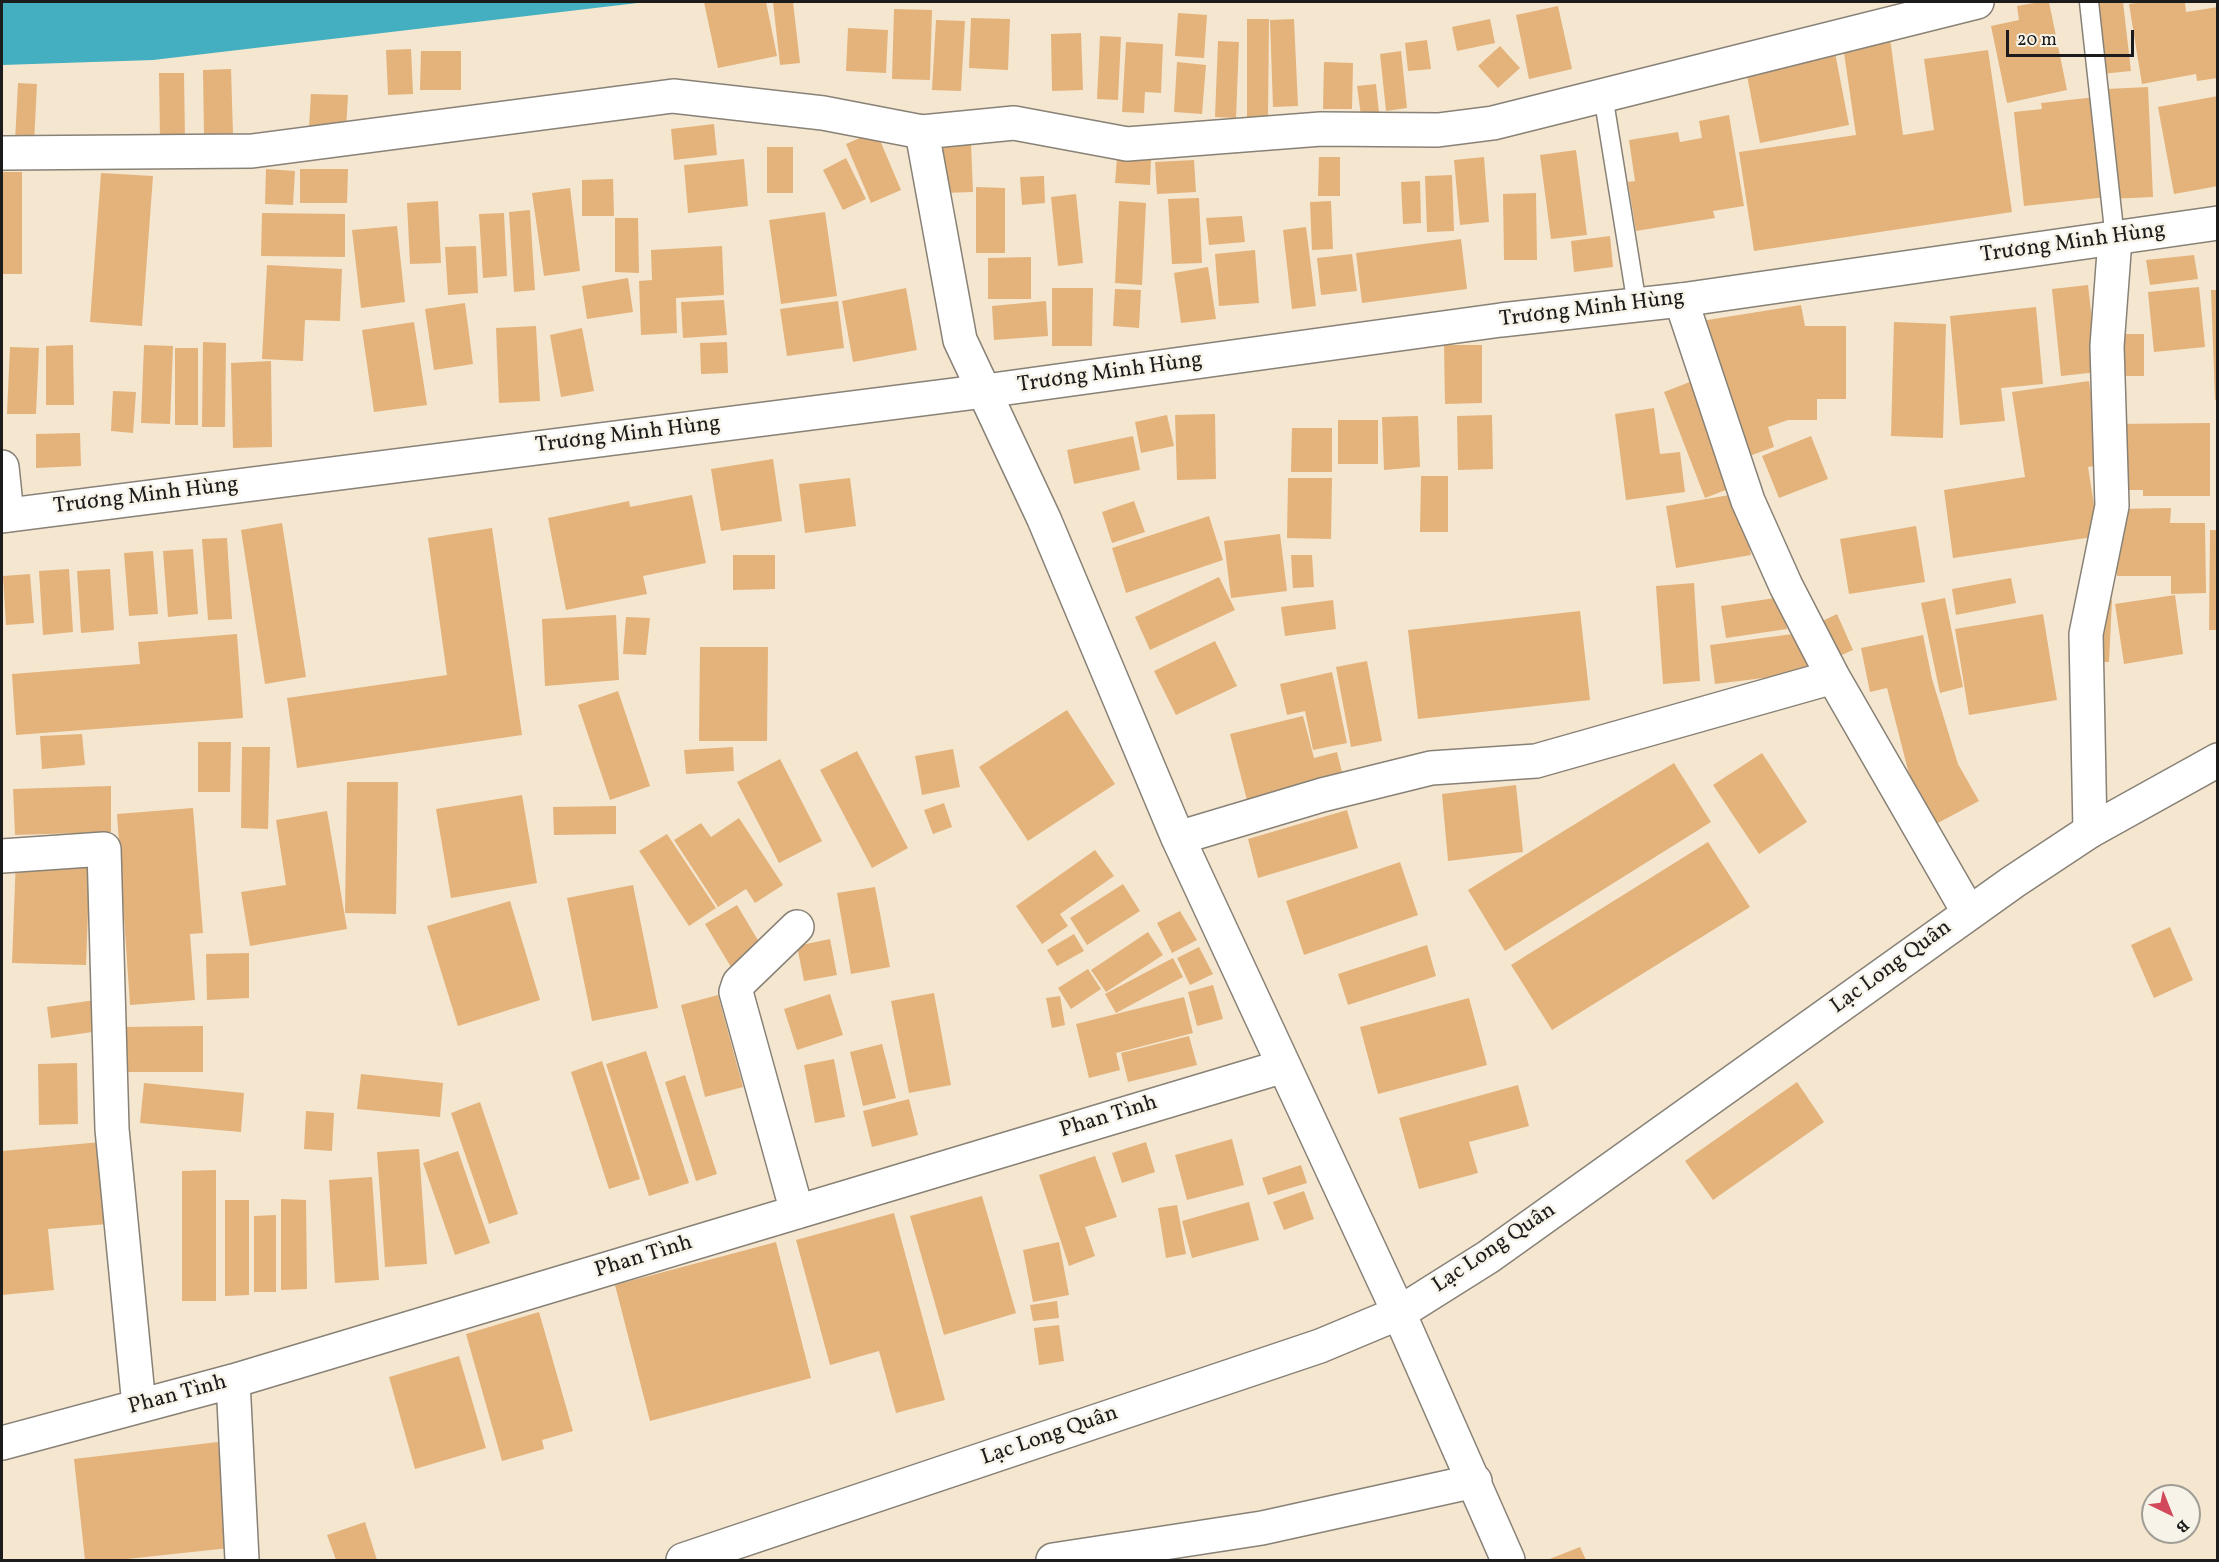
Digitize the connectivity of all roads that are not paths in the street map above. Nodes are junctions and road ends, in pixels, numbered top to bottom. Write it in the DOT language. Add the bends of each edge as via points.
graph roads {
  1 [pos="1977,2"];
  2 [pos="2089,2"];
  3 [pos="1603,95"];
  4 [pos="922,132"];
  5 [pos="2,153"];
  6 [pos="2217,223"];
  7 [pos="2115,239"];
  8 [pos="1681,300"];
  9 [pos="1637,305"];
  10 [pos="985,391"];
  11 [pos="2,467"];
  12 [pos="4,516"];
  13 [pos="1833,677"];
  14 [pos="2217,760"];
  15 [pos="2090,831"];
  16 [pos="1178,838"];
  17 [pos="2,856"];
  18 [pos="1969,913"];
  19 [pos="797,927"];
  20 [pos="1284,1066"];
  21 [pos="797,1212"];
  22 [pos="1399,1313"];
  23 [pos="233,1381"];
  24 [pos="139,1406"];
  25 [pos="2,1443"];
  26 [pos="1475,1481"];
  27 [pos="242,1560"];
  28 [pos="683,1560"];
  29 [pos="1053,1560"];
  30 [pos="1508,1560"];
  1 -- 3 [label="street"];
  2 -- 7 [label="lane"];
  3 -- 4 [label="street" via="1493,123 1438,130 1321,129 1127,144 1014,123"];
  3 -- 9 [label="lane"];
  4 -- 5 [label="street" via="823,113 672,96 252,151"];
  4 -- 10 [label="street" via="960,340"];
  6 -- 7 [label="street, Trương Minh Hùng"];
  7 -- 8 [label="street, Trương Minh Hùng"];
  7 -- 15 [label="street" via="2107,346 2112,506 2086,634"];
  8 -- 9 [label="street, Trương Minh Hùng"];
  8 -- 13 [label="street" via="1748,501"];
  9 -- 10 [label="street, Trương Minh Hùng"];
  10 -- 12 [label="street, Trương Minh Hùng"];
  10 -- 16 [label="street" via="1044,519"];
  11 -- 12 [label="street"];
  13 -- 16 [label="street" via="1536,760 1431,768 1322,795"];
  13 -- 18 [label="street"];
  14 -- 15 [label="street, Lạc Long Quân"];
  15 -- 18 [label="street, Lạc Long Quân"];
  16 -- 20 [label="street"];
  17 -- 24 [label="street" via="104,849 112,1129"];
  18 -- 22 [label="street, Lạc Long Quân" via="1488,1257"];
  19 -- 21 [label="street" via="739,983 736,992"];
  20 -- 21 [label="street, Phan Tình"];
  20 -- 22 [label="street"];
  21 -- 23 [label="street, Phan Tình"];
  22 -- 26 [label="street"];
  22 -- 28 [label="street, Lạc Long Quân" via="1320,1346"];
  23 -- 24 [label="street, Phan Tình"];
  23 -- 27 [label="street"];
  24 -- 25 [label="street, Phan Tình"];
  26 -- 29 [label="street" via="1262,1528"];
  26 -- 30 [label="street"];
}
